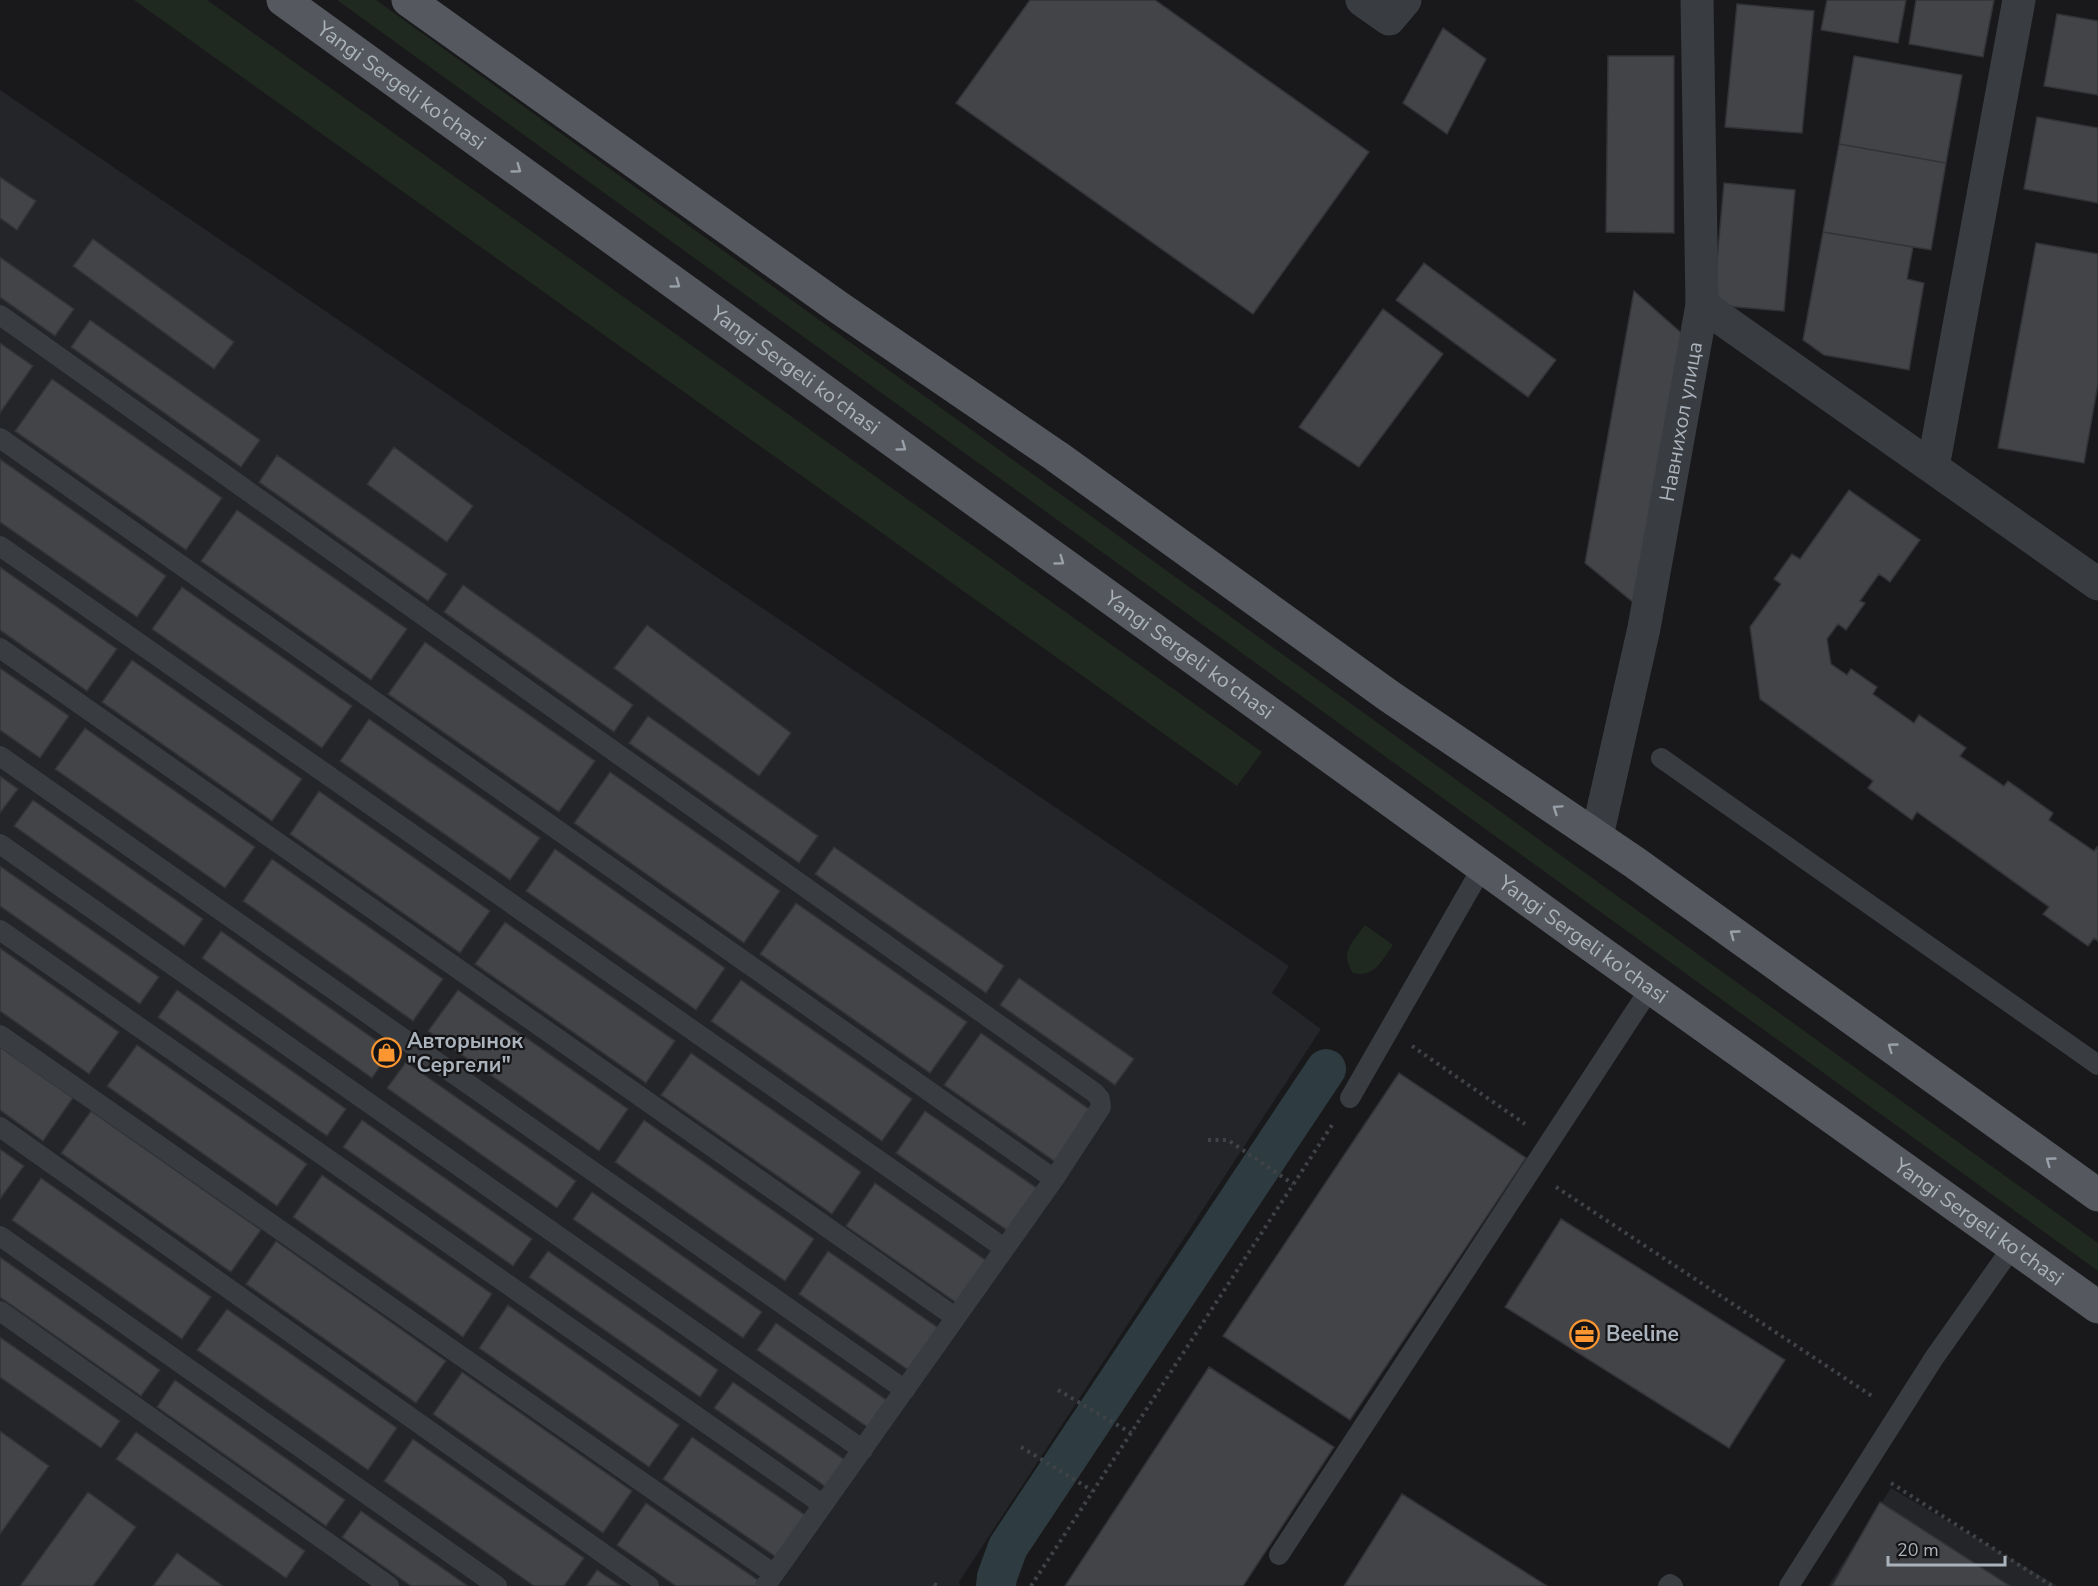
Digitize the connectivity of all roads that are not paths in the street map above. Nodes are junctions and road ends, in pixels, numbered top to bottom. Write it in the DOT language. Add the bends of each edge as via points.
graph roads {
  1 [pos="283,0"];
  2 [pos="408,0"];
  3 [pos="1362,0"];
  4 [pos="1405,0"];
  5 [pos="1697,0"];
  6 [pos="2019,0"];
  7 [pos="1702,305"];
  8 [pos="0,315"];
  9 [pos="0,438"];
  10 [pos="1933,467"];
  11 [pos="0,546"];
  12 [pos="2098,584"];
  13 [pos="0,648"];
  14 [pos="0,756"];
  15 [pos="1661,758"];
  16 [pos="1597,836"];
  17 [pos="0,844"];
  18 [pos="1483,866"];
  19 [pos="0,930"];
  20 [pos="1651,987"];
  21 [pos="0,1035"];
  22 [pos="2098,1065"];
  23 [pos="1350,1098"];
  24 [pos="0,1127"];
  25 [pos="1054,1179"];
  26 [pos="2098,1195"];
  27 [pos="0,1236"];
  28 [pos="2013,1246"];
  29 [pos="1004,1248"];
  30 [pos="2098,1307"];
  31 [pos="0,1311"];
  32 [pos="955,1317"];
  33 [pos="905,1390"];
  34 [pos="863,1450"];
  35 [pos="822,1504"];
  36 [pos="1280,1555"];
  37 [pos="770,1580"];
  38 [pos="389,1586"];
  39 [pos="496,1586"];
  40 [pos="649,1586"];
  41 [pos="1668,1586"];
  42 [pos="1673,1586"];
  43 [pos="1789,1586"];
  1 -- 18 [label="main road, Yangi Sergeli ko'chasi, one-way"];
  16 -- 2 [label="main road, one-way" via="1389,696"];
  3 -- 4 [label="street" via="1389,19"];
  5 -- 7 [label="street, Навнихол улица"];
  6 -- 10 [label="street"];
  7 -- 10 [label="street"];
  7 -- 16 [label="street, Навнихол улица" via="1644,628"];
  8 -- 25 [label="lane" via="1095,1093 1101,1107"];
  9 -- 25 [label="lane"];
  10 -- 12 [label="street"];
  11 -- 29 [label="lane"];
  13 -- 32 [label="lane"];
  14 -- 33 [label="lane"];
  15 -- 22 [label="lane"];
  26 -- 16 [label="main road, one-way"];
  17 -- 34 [label="lane"];
  18 -- 20 [label="main road, Yangi Sergeli ko'chasi"];
  18 -- 23 [label="lane"];
  19 -- 35 [label="lane"];
  20 -- 28 [label="main road, Yangi Sergeli ko'chasi"];
  20 -- 36 [label="lane"];
  21 -- 37 [label="lane"];
  24 -- 40 [label="lane"];
  25 -- 29 [label="lane"];
  27 -- 39 [label="lane"];
  28 -- 30 [label="main road, Yangi Sergeli ko'chasi"];
  28 -- 43 [label="lane" via="1934,1358"];
  29 -- 32 [label="lane"];
  31 -- 38 [label="lane"];
  32 -- 33 [label="lane"];
  33 -- 34 [label="lane"];
  34 -- 35 [label="lane"];
  35 -- 37 [label="lane"];
  41 -- 42 [label="lane"];
}
